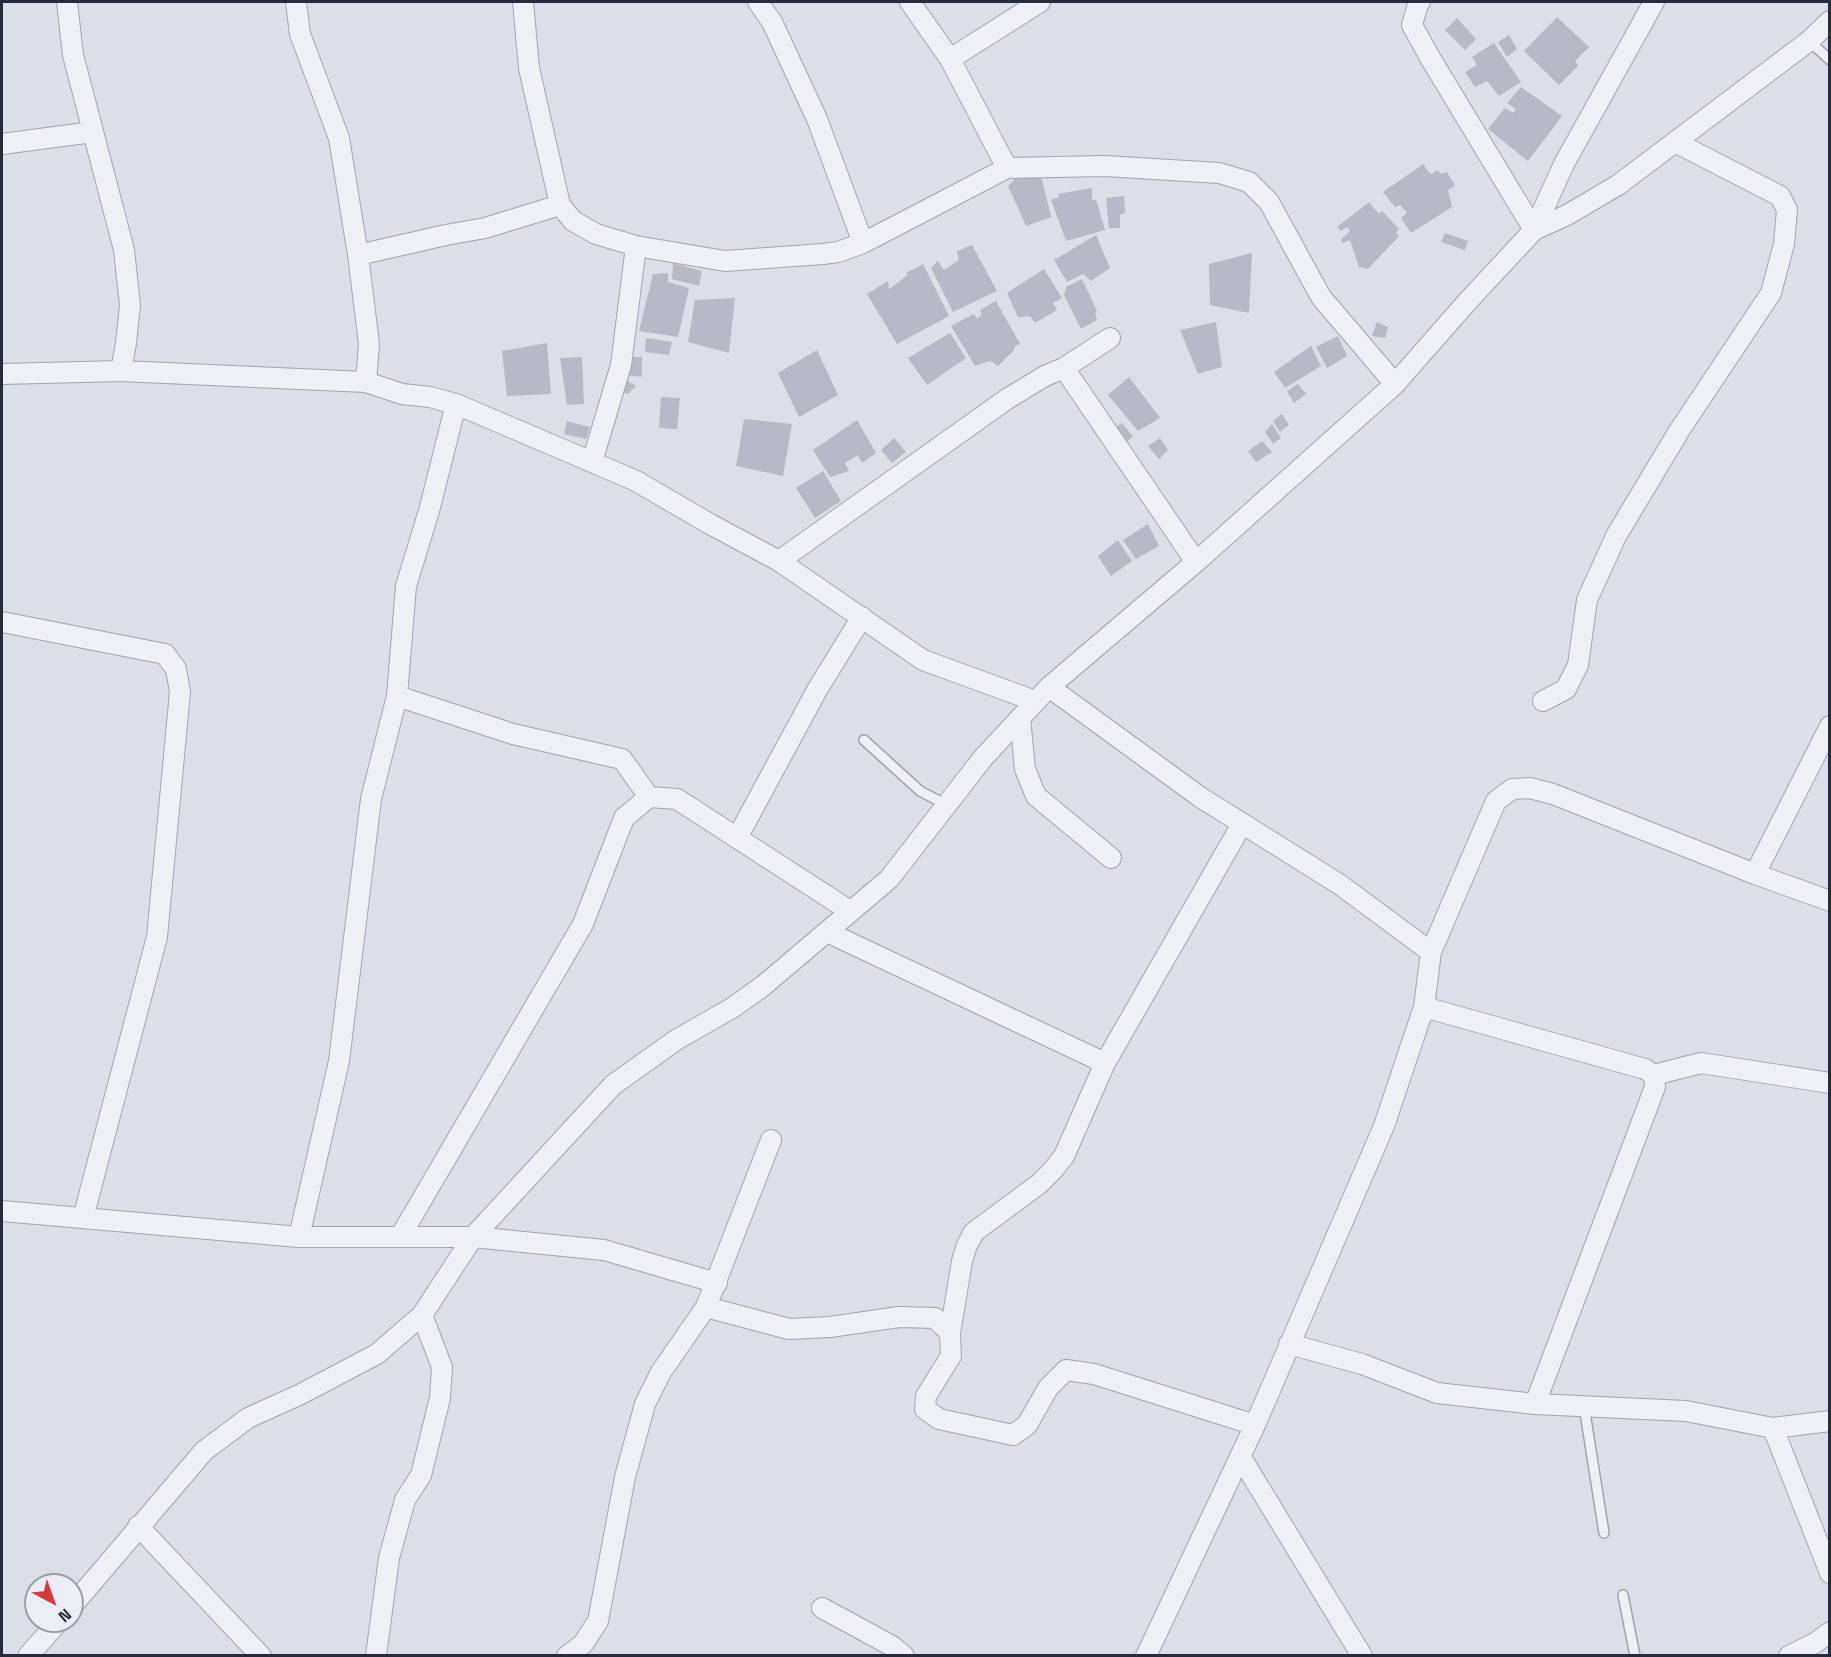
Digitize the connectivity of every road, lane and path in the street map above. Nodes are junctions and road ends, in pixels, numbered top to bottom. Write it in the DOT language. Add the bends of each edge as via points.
graph roads {
  1 [pos="67,2"];
  2 [pos="296,2"];
  3 [pos="524,2"];
  4 [pos="758,2"];
  5 [pos="910,2"];
  6 [pos="1040,2"];
  7 [pos="1420,2"];
  8 [pos="1654,2"];
  9 [pos="1830,21"];
  10 [pos="1809,41"];
  11 [pos="950,59"];
  12 [pos="1830,60"];
  13 [pos="93,132"];
  14 [pos="1675,142"];
  15 [pos="2,144"];
  16 [pos="1007,168"];
  17 [pos="560,205"];
  18 [pos="1534,230"];
  19 [pos="863,243"];
  20 [pos="636,246"];
  21 [pos="358,255"];
  22 [pos="1110,338"];
  23 [pos="1064,368"];
  24 [pos="121,371"];
  25 [pos="2,374"];
  26 [pos="366,382"];
  27 [pos="1395,384"];
  28 [pos="456,404"];
  29 [pos="592,462"];
  30 [pos="779,561"];
  31 [pos="1196,562"];
  32 [pos="862,617"];
  33 [pos="2,622"];
  34 [pos="1049,687"];
  35 [pos="396,696"];
  36 [pos="1035,701"];
  37 [pos="1543,701"];
  38 [pos="1020,718"];
  39 [pos="1830,726"];
  40 [pos="864,740"];
  41 [pos="649,797"];
  42 [pos="945,804"];
  43 [pos="1242,824"];
  44 [pos="737,838"];
  45 [pos="1111,858"];
  46 [pos="1755,874"];
  47 [pos="1830,901"];
  48 [pos="850,911"];
  49 [pos="827,932"];
  50 [pos="1431,952"];
  51 [pos="1424,1007"];
  52 [pos="1105,1063"];
  53 [pos="1654,1075"];
  54 [pos="1830,1083"];
  55 [pos="771,1140"];
  56 [pos="2,1211"];
  57 [pos="83,1218"];
  58 [pos="299,1237"];
  59 [pos="400,1237"];
  60 [pos="473,1237"];
  61 [pos="717,1283"];
  62 [pos="706,1307"];
  63 [pos="422,1315"];
  64 [pos="950,1333"];
  65 [pos="1289,1344"];
  66 [pos="1535,1404"];
  67 [pos="1584,1406"];
  68 [pos="1830,1421"];
  69 [pos="1255,1425"];
  70 [pos="1773,1428"];
  71 [pos="1240,1456"];
  72 [pos="138,1526"];
  73 [pos="1604,1533"];
  74 [pos="1830,1573"];
  75 [pos="84,1591"];
  76 [pos="1623,1595"];
  77 [pos="822,1608"];
  78 [pos="1830,1632"];
  79 [pos="48,1633"];
  80 [pos="28,1656"];
  81 [pos="261,1656"];
  82 [pos="376,1656"];
  83 [pos="567,1656"];
  84 [pos="904,1656"];
  85 [pos="1146,1656"];
  86 [pos="1362,1656"];
  87 [pos="1635,1656"];
  88 [pos="1789,1656"];
  1 -- 13 [label="street" via="73,56"];
  2 -- 21 [label="street" via="300,34 339,138"];
  3 -- 17 [label="street" via="529,68"];
  4 -- 19 [label="street" via="772,22 817,119"];
  5 -- 11 [label="street"];
  6 -- 11 [label="street"];
  7 -- 18 [label="street" via="1413,25"];
  8 -- 18 [label="street" via="1564,164"];
  9 -- 10 [label="street"];
  10 -- 12 [label="lane"];
  10 -- 14 [label="street"];
  11 -- 16 [label="street"];
  13 -- 15 [label="street"];
  13 -- 24 [label="street" via="124,250 128,281 129,324"];
  14 -- 18 [label="street" via="1618,185"];
  14 -- 37 [label="street" via="1780,196 1787,210 1784,244 1771,293 1679,431 1616,536 1587,600 1578,665 1566,689"];
  16 -- 19 [label="street"];
  16 -- 27 [label="street" via="1106,166 1219,173 1249,183 1269,202 1321,297"];
  17 -- 20 [label="street" via="573,221 596,234"];
  17 -- 21 [label="street" via="485,228"];
  18 -- 27 [label="street"];
  19 -- 20 [label="street" via="823,254 725,261"];
  20 -- 29 [label="street" via="621,365"];
  21 -- 26 [label="street" via="369,344"];
  22 -- 23 [label="street"];
  23 -- 30 [label="street" via="1007,399"];
  23 -- 31 [label="street"];
  24 -- 25 [label="street"];
  24 -- 26 [label="street"];
  26 -- 28 [label="street" via="402,394"];
  27 -- 31 [label="street"];
  28 -- 29 [label="street"];
  28 -- 35 [label="street" via="406,586"];
  29 -- 30 [label="street" via="636,481"];
  30 -- 32 [label="street"];
  31 -- 34 [label="street"];
  32 -- 36 [label="street" via="923,660"];
  32 -- 44 [label="street" via="817,690"];
  33 -- 57 [label="street" via="165,654 176,669 180,692 157,938"];
  34 -- 36 [label="street"];
  34 -- 43 [label="street"];
  35 -- 41 [label="street" via="513,734 622,759"];
  35 -- 58 [label="street" via="371,799 339,1061"];
  36 -- 38 [label="street"];
  38 -- 42 [label="street"];
  38 -- 45 [label="street" via="1025,770 1036,796"];
  39 -- 46 [label="street"];
  40 -- 42 [label="lane" via="920,791"];
  41 -- 44 [label="street" via="677,799"];
  41 -- 59 [label="street" via="624,818 583,924"];
  42 -- 48 [label="street" via="890,879"];
  43 -- 50 [label="street" via="1339,884"];
  43 -- 52 [label="street"];
  44 -- 48 [label="street"];
  46 -- 47 [label="street"];
  46 -- 50 [label="street" via="1553,794 1530,788 1512,789 1496,801"];
  48 -- 49 [label="street"];
  49 -- 52 [label="street"];
  49 -- 60 [label="street" via="763,986 614,1084"];
  50 -- 51 [label="street"];
  51 -- 53 [label="street" via="1645,1069"];
  51 -- 65 [label="street" via="1384,1126"];
  52 -- 64 [label="street" via="1064,1156 1039,1184 974,1232 962,1261"];
  53 -- 54 [label="street" via="1701,1063"];
  53 -- 66 [label="street" via="1655,1088"];
  55 -- 61 [label="street"];
  56 -- 57 [label="street"];
  57 -- 58 [label="street"];
  58 -- 59 [label="street"];
  59 -- 60 [label="street"];
  60 -- 61 [label="street" via="604,1250"];
  60 -- 63 [label="street"];
  61 -- 62 [label="street"];
  62 -- 64 [label="street" via="789,1329 899,1317 935,1318"];
  62 -- 83 [label="street" via="661,1372 645,1404 625,1477 598,1621 583,1644"];
  63 -- 72 [label="street" via="377,1354 248,1418 213,1444"];
  63 -- 82 [label="street" via="442,1367 440,1398 421,1474 405,1500 389,1558"];
  64 -- 69 [label="street" via="951,1356 926,1396 925,1409 939,1419 1013,1435 1027,1425 1048,1388 1066,1370 1094,1374"];
  65 -- 66 [label="street" via="1362,1364 1437,1394"];
  65 -- 69 [label="street"];
  66 -- 67 [label="street"];
  67 -- 70 [label="street" via="1686,1411"];
  67 -- 73 [label="lane"];
  68 -- 70 [label="street"];
  69 -- 71 [label="street"];
  70 -- 74 [label="street"];
  71 -- 85 [label="street"];
  71 -- 86 [label="street"];
  72 -- 75 [label="street"];
  72 -- 81 [label="street"];
  76 -- 87 [label="lane"];
  77 -- 84 [label="street"];
  78 -- 88 [label="street"];
  79 -- 80 [label="street"];
}
